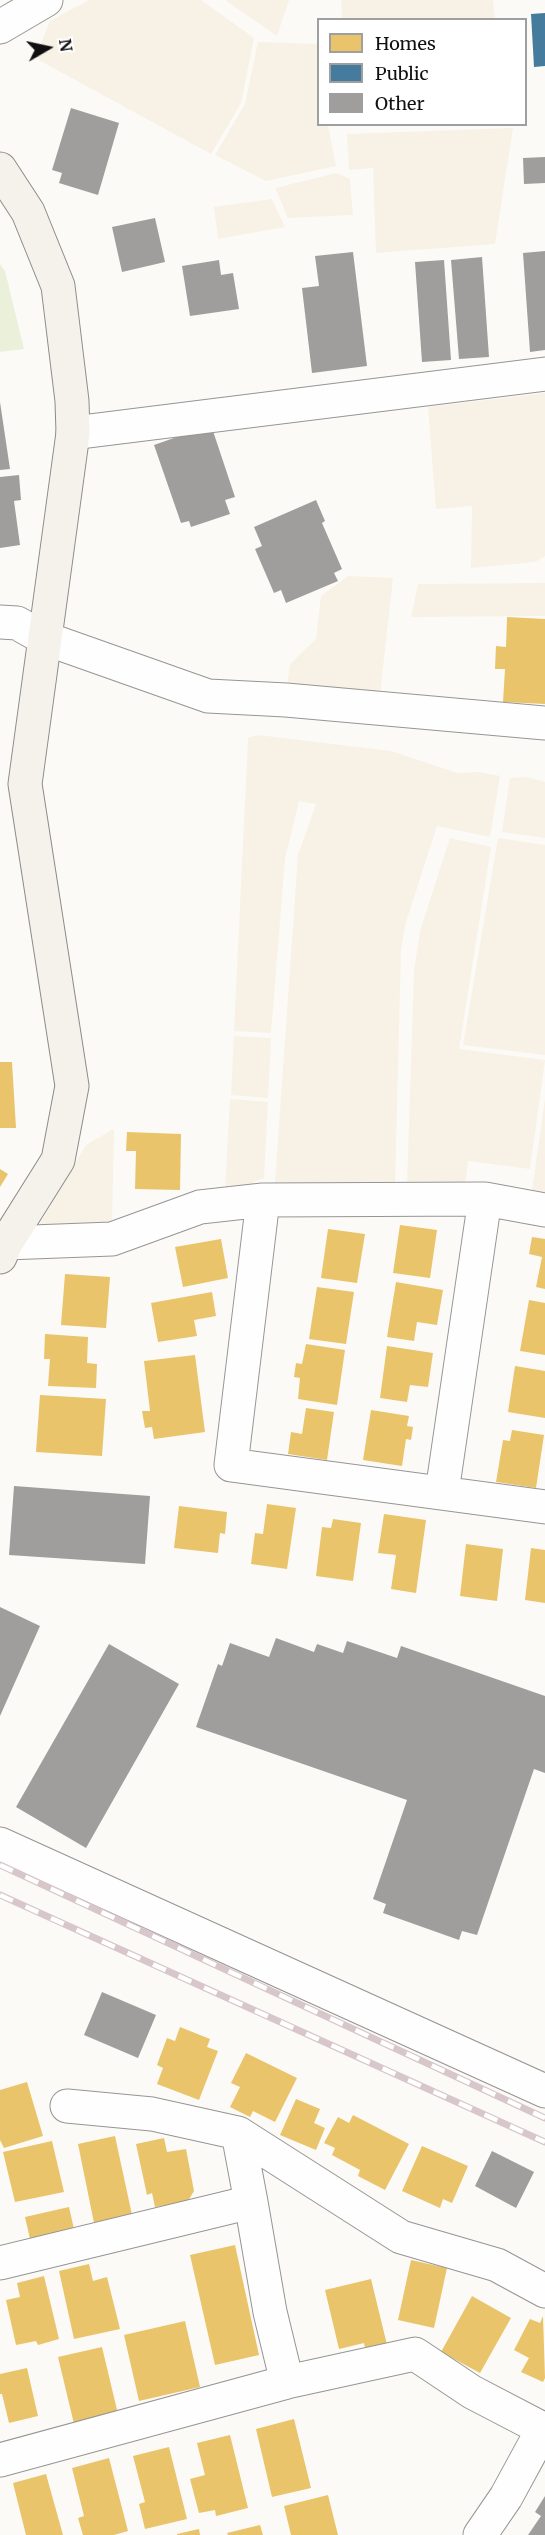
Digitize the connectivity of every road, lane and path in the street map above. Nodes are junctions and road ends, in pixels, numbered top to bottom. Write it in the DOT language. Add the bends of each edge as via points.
graph roads {
  1 [pos="46,0"];
  2 [pos="0,27"];
  3 [pos="0,169"];
  4 [pos="545,374"];
  5 [pos="73,433"];
  6 [pos="0,622"];
  7 [pos="45,638"];
  8 [pos="545,723"];
  9 [pos="485,1199"];
  10 [pos="263,1200"];
  11 [pos="545,1210"];
  12 [pos="3,1250"];
  13 [pos="442,1492"];
  14 [pos="545,1507"];
  15 [pos="0,1844"];
  16 [pos="545,2091"];
  17 [pos="67,2106"];
  18 [pos="238,2133"];
  19 [pos="250,2202"];
  20 [pos="0,2263"];
  21 [pos="545,2291"];
  22 [pos="287,2382"];
  23 [pos="0,2460"];
  24 [pos="480,2535"];
  1 -- 2 [label="street"];
  3 -- 5 [label="street" via="28,212 58,286"];
  4 -- 5 [label="street"];
  5 -- 7 [label="street"];
  6 -- 7 [label="street" via="16,623"];
  7 -- 8 [label="street" via="208,696"];
  7 -- 12 [label="street" via="26,784 72,1086 58,1160"];
  9 -- 10 [label="street"];
  9 -- 11 [label="street"];
  9 -- 13 [label="street"];
  10 -- 12 [label="street" via="200,1207 112,1239"];
  10 -- 13 [label="street" via="231,1465"];
  13 -- 14 [label="street"];
  15 -- 16 [label="street"];
  17 -- 18 [label="street" via="152,2114"];
  18 -- 19 [label="street"];
  18 -- 21 [label="street" via="401,2237 497,2265"];
  19 -- 20 [label="street"];
  19 -- 22 [label="street"];
  22 -- 23 [label="street"];
  22 -- 24 [label="street" via="415,2354 472,2392 543,2428 506,2497"];
}
